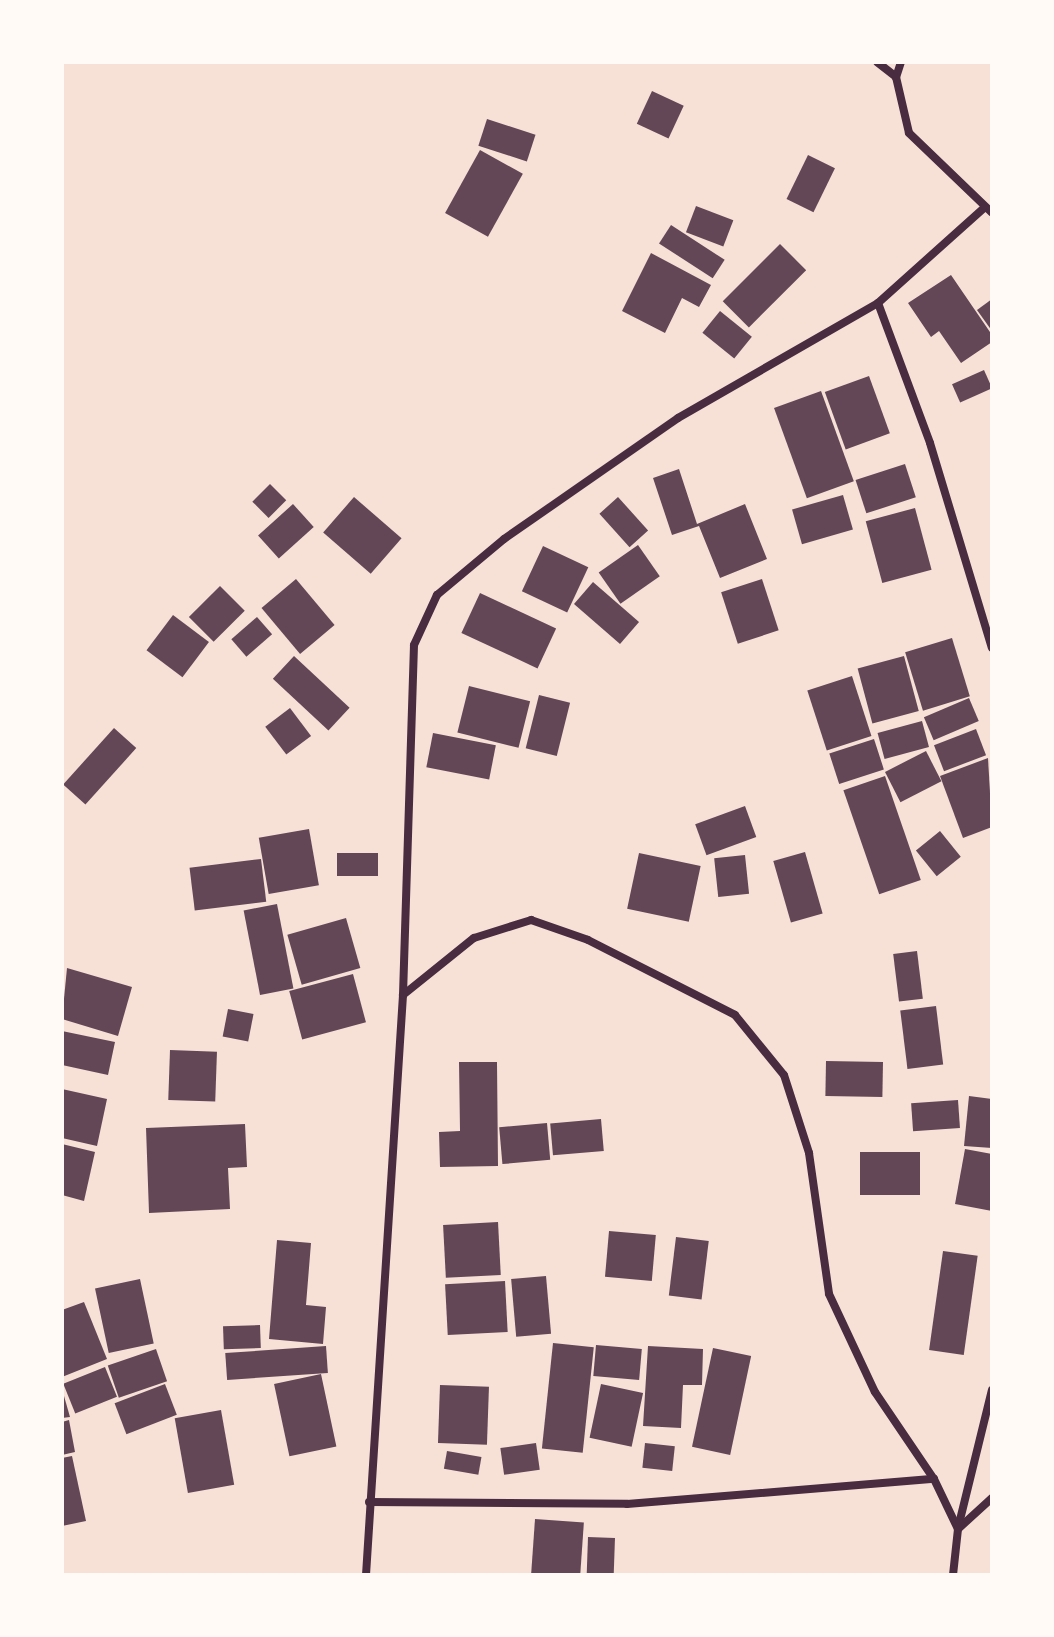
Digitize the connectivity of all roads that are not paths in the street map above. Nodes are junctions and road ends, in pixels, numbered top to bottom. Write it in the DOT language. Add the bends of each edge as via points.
graph roads {
  1 [pos="877,62"];
  2 [pos="901,62"];
  3 [pos="896,77"];
  4 [pos="984,208"];
  5 [pos="992,213"];
  6 [pos="878,303"];
  7 [pos="992,648"];
  8 [pos="403,995"];
  9 [pos="992,1390"];
  10 [pos="934,1479"];
  11 [pos="992,1498"];
  12 [pos="369,1502"];
  13 [pos="958,1529"];
  14 [pos="366,1575"];
  15 [pos="953,1575"];
  1 -- 3 [label="street"];
  2 -- 3 [label="street"];
  3 -- 4 [label="street" via="909,133"];
  4 -- 5 [label="street"];
  4 -- 6 [label="street"];
  6 -- 7 [label="street" via="930,443"];
  6 -- 8 [label="street" via="678,418 504,539 437,595 414,645"];
  8 -- 10 [label="street" via="474,938 531,920 588,940 735,1015 758,1037 788,1088 809,1153 829,1294 875,1392"];
  8 -- 12 [label="street"];
  9 -- 13 [label="street"];
  10 -- 12 [label="street" via="627,1504"];
  10 -- 13 [label="street"];
  11 -- 13 [label="street"];
  12 -- 14 [label="street"];
  13 -- 15 [label="street"];
}
